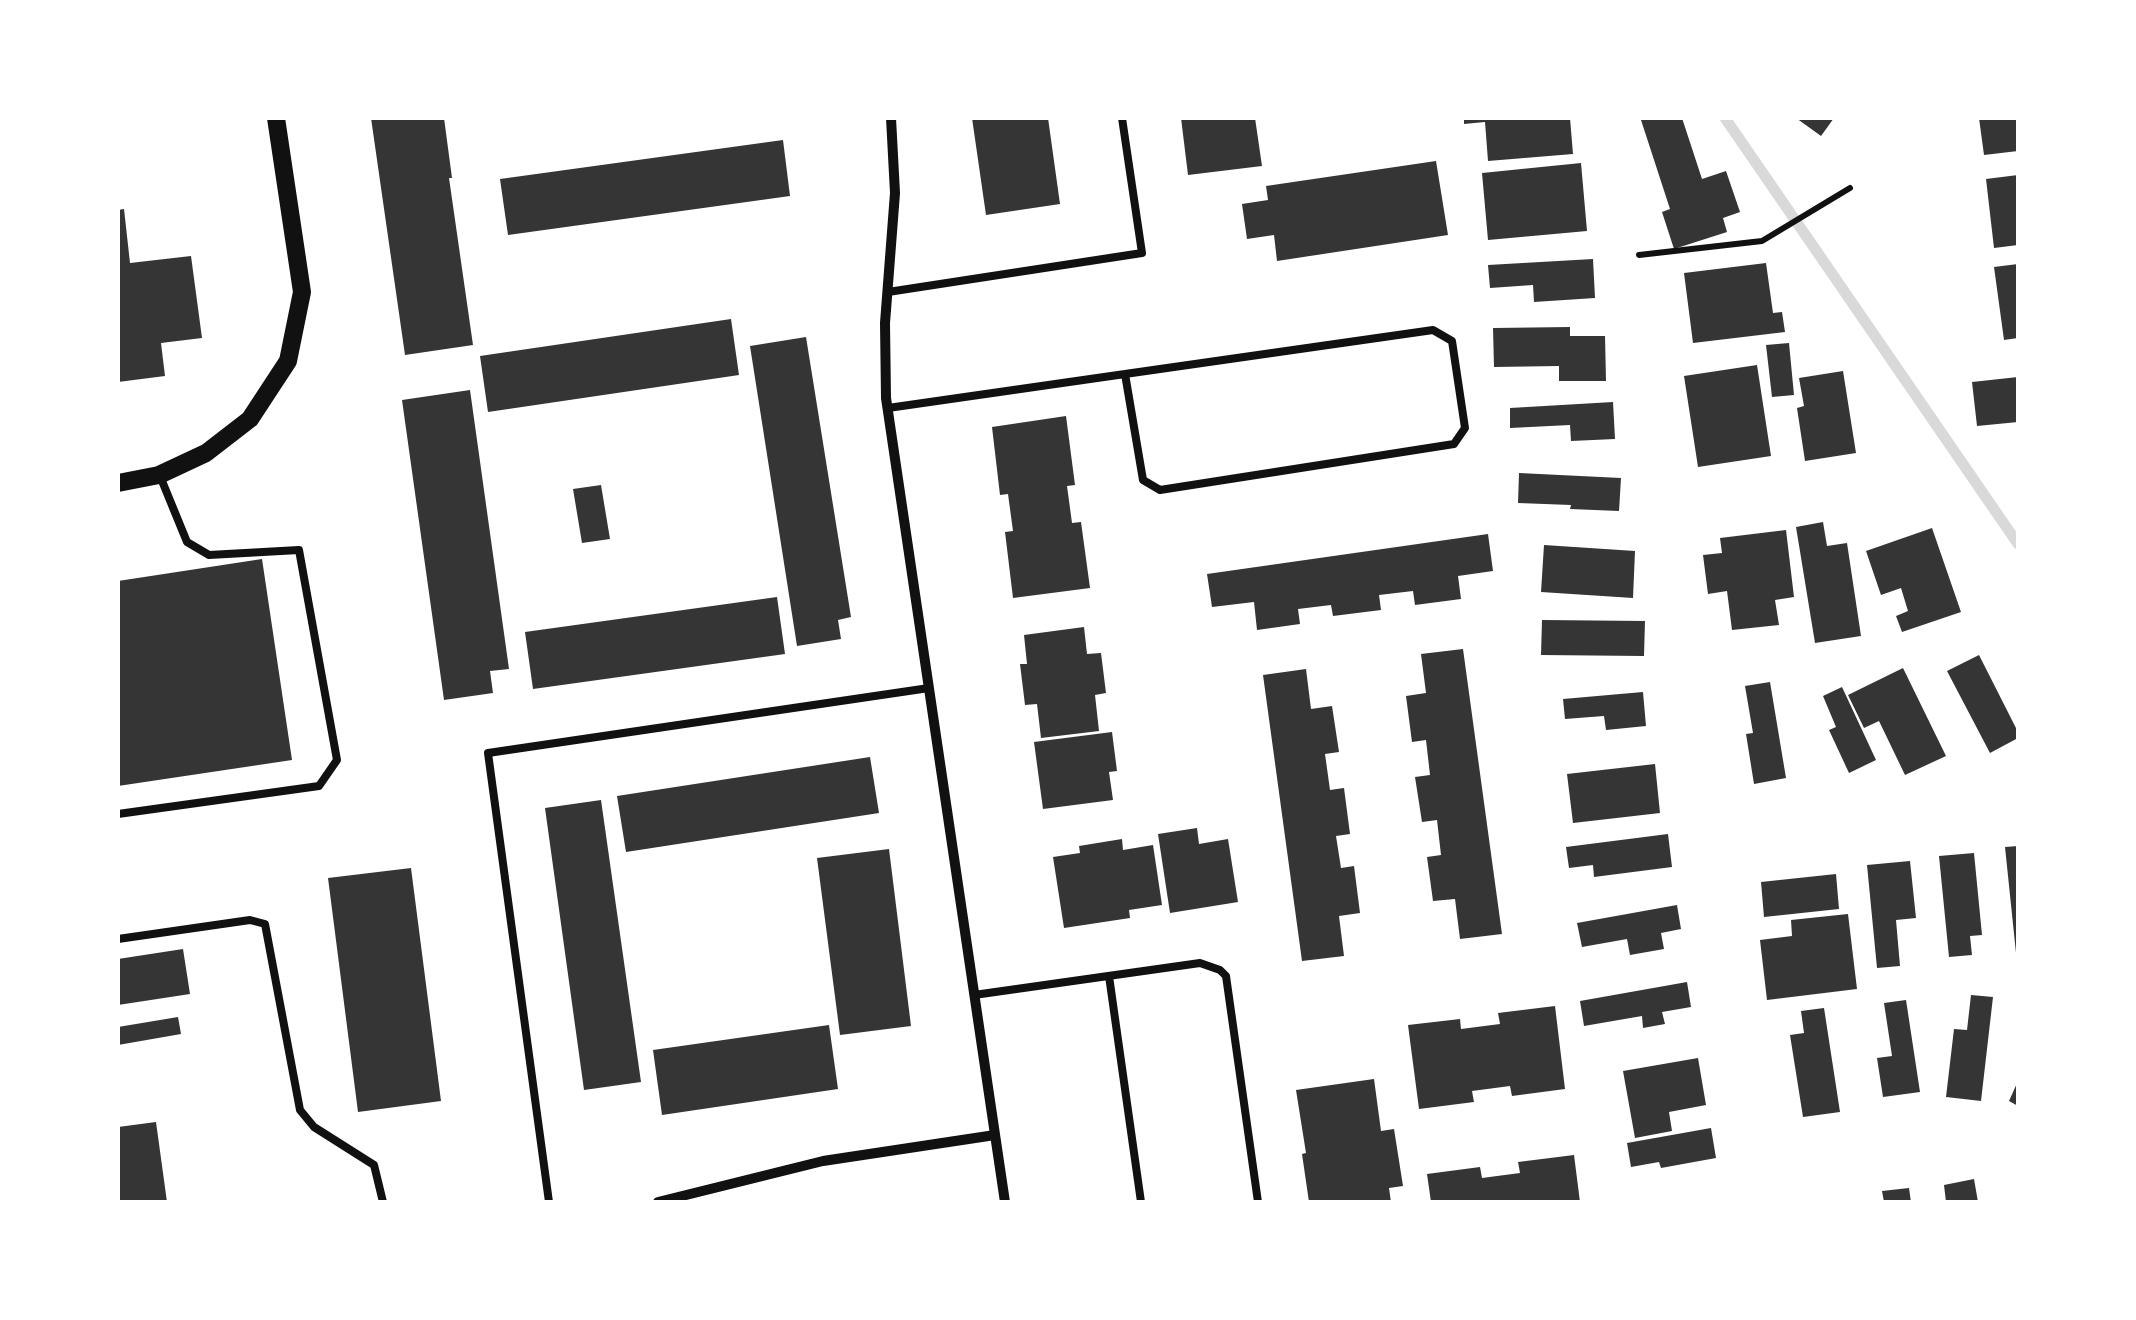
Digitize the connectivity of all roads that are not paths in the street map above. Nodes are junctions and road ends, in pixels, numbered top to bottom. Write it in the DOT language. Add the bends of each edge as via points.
graph roads {
  1 [pos="276,118"];
  2 [pos="891,118"];
  3 [pos="1122,118"];
  4 [pos="888,292"];
  5 [pos="1125,374"];
  6 [pos="888,408"];
  7 [pos="159,474"];
  8 [pos="118,483"];
  9 [pos="929,688"];
  10 [pos="118,814"];
  11 [pos="118,939"];
  12 [pos="1109,976"];
  13 [pos="974,995"];
  14 [pos="995,1134"];
  15 [pos="383,1202"];
  16 [pos="548,1202"];
  17 [pos="658,1202"];
  18 [pos="1005,1202"];
  19 [pos="1140,1202"];
  20 [pos="1258,1202"];
  1 -- 7 [label="street" via="302,292 288,360 250,420 206,454"];
  2 -- 4 [label="street" via="895,193"];
  3 -- 4 [label="lane" via="1142,253"];
  4 -- 6 [label="street"];
  5 -- 5 [label="lane" via="1433,330 1452,340 1464,428 1454,444 1160,490 1142,480"];
  5 -- 6 [label="lane"];
  6 -- 9 [label="street"];
  7 -- 8 [label="street"];
  7 -- 10 [label="lane" via="188,542 209,555 299,550 337,760 319,786"];
  9 -- 13 [label="street"];
  9 -- 16 [label="lane" via="488,753"];
  11 -- 15 [label="lane" via="250,920 265,924 300,1110 314,1127 374,1165"];
  12 -- 13 [label="lane"];
  12 -- 19 [label="lane"];
  12 -- 20 [label="lane" via="1200,963 1226,976"];
  13 -- 14 [label="street"];
  14 -- 17 [label="street" via="823,1160"];
  14 -- 18 [label="street"];
}
